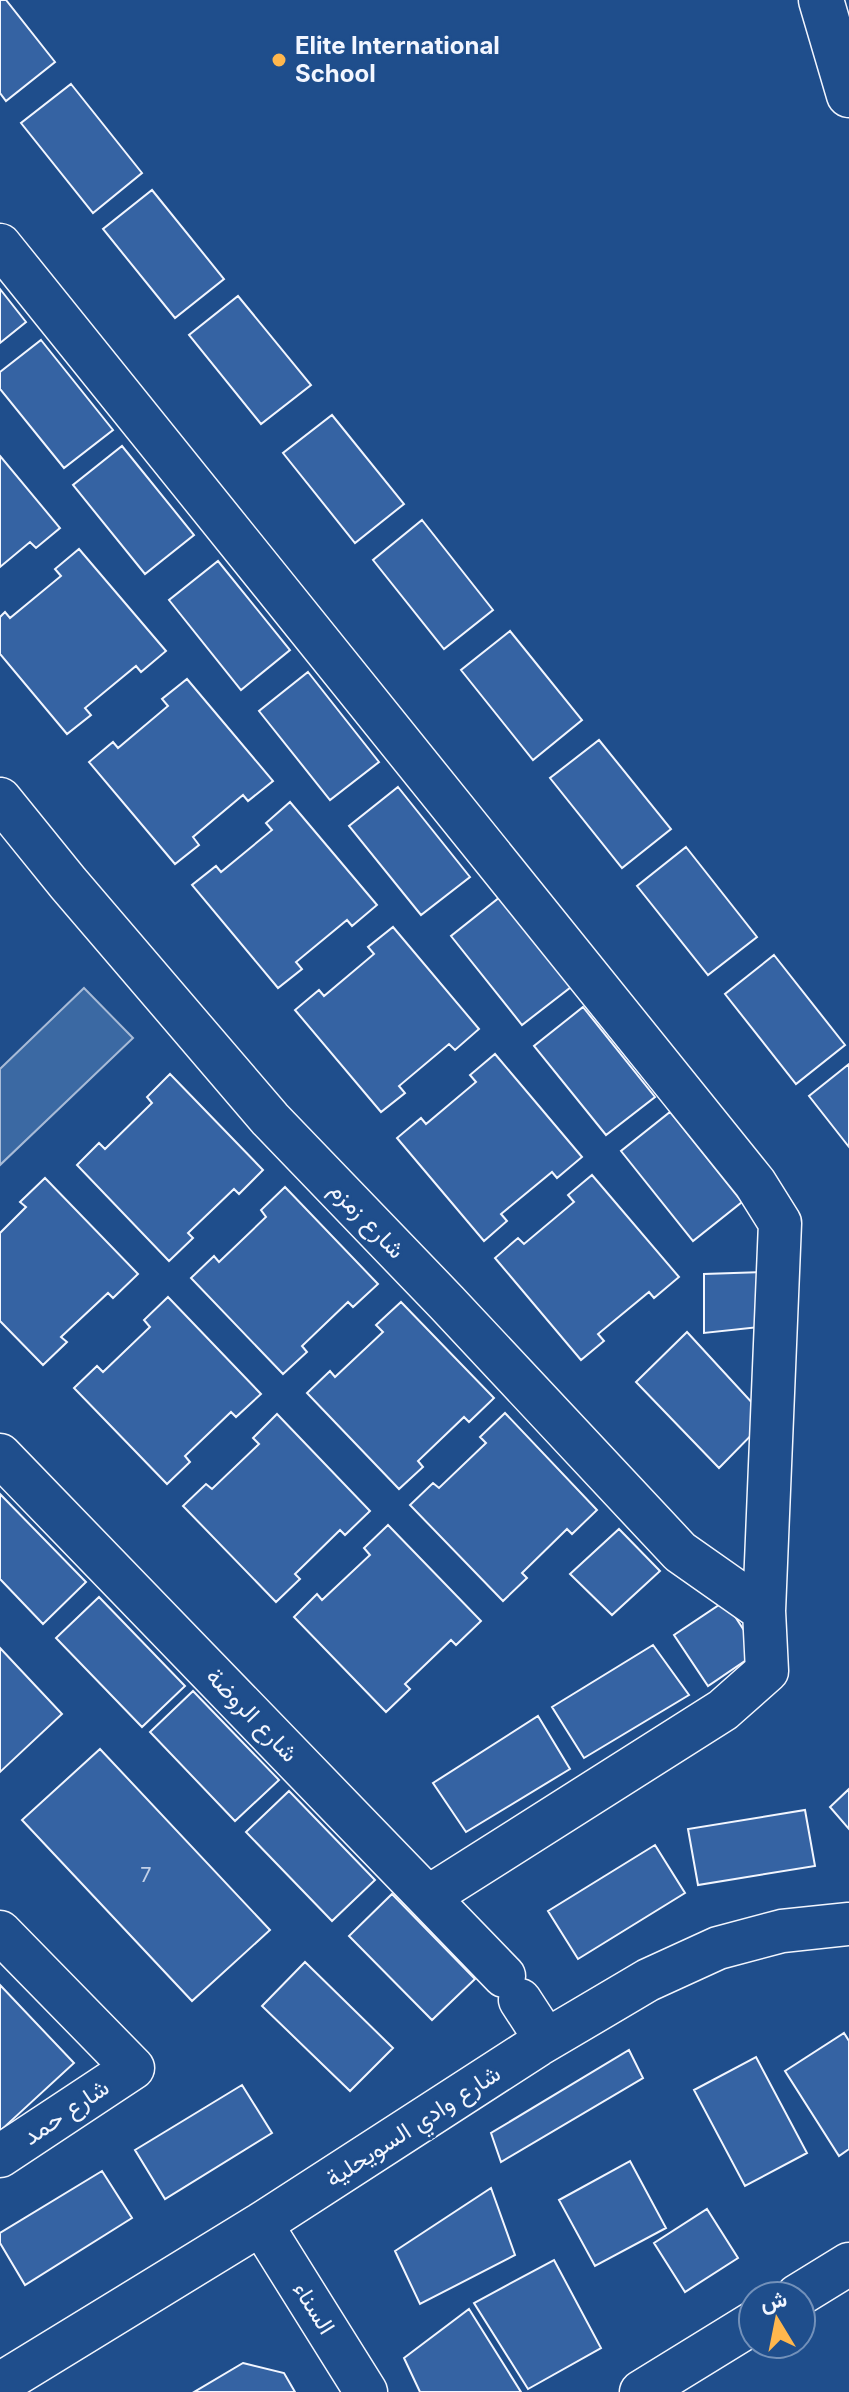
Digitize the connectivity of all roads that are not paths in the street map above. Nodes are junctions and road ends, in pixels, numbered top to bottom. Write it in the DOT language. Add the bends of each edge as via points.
graph roads {
  1 [pos="821,0"];
  2 [pos="849,95"];
  3 [pos="0,245"];
  4 [pos="0,799"];
  5 [pos="0,1455"];
  6 [pos="764,1611"];
  7 [pos="428,1897"];
  8 [pos="849,1924"];
  9 [pos="0,1932"];
  10 [pos="546,2040"];
  11 [pos="0,2156"];
  12 [pos="261,2224"];
  13 [pos="849,2264"];
  14 [pos="817,2284"];
  15 [pos="737,2333"];
  16 [pos="0,2384"];
  17 [pos="366,2392"];
  18 [pos="641,2392"];
  1 -- 2 [label="main road"];
  3 -- 6 [label="street" via="755,1183 780,1223"];
  4 -- 6 [label="street, شارع زمزم" via="270,1119 680,1552"];
  5 -- 7 [label="street, شارع الروضة"];
  6 -- 7 [label="street" via="767,1671 723,1710"];
  7 -- 10 [label="street, شارع الروضة" via="512,1988"];
  8 -- 10 [label="street, شارع وادي السويحلية" via="782,1931 718,1948 648,1980"];
  9 -- 11 [label="street, شارع حمد" via="133,2068"];
  10 -- 12 [label="street, شارع وادي السويحلية"];
  12 -- 16 [label="street, شارع وادي السويحلية"];
  12 -- 17 [label="street, السناء"];
  13 -- 14 [label="street"];
  15 -- 18 [label="street"];
}
